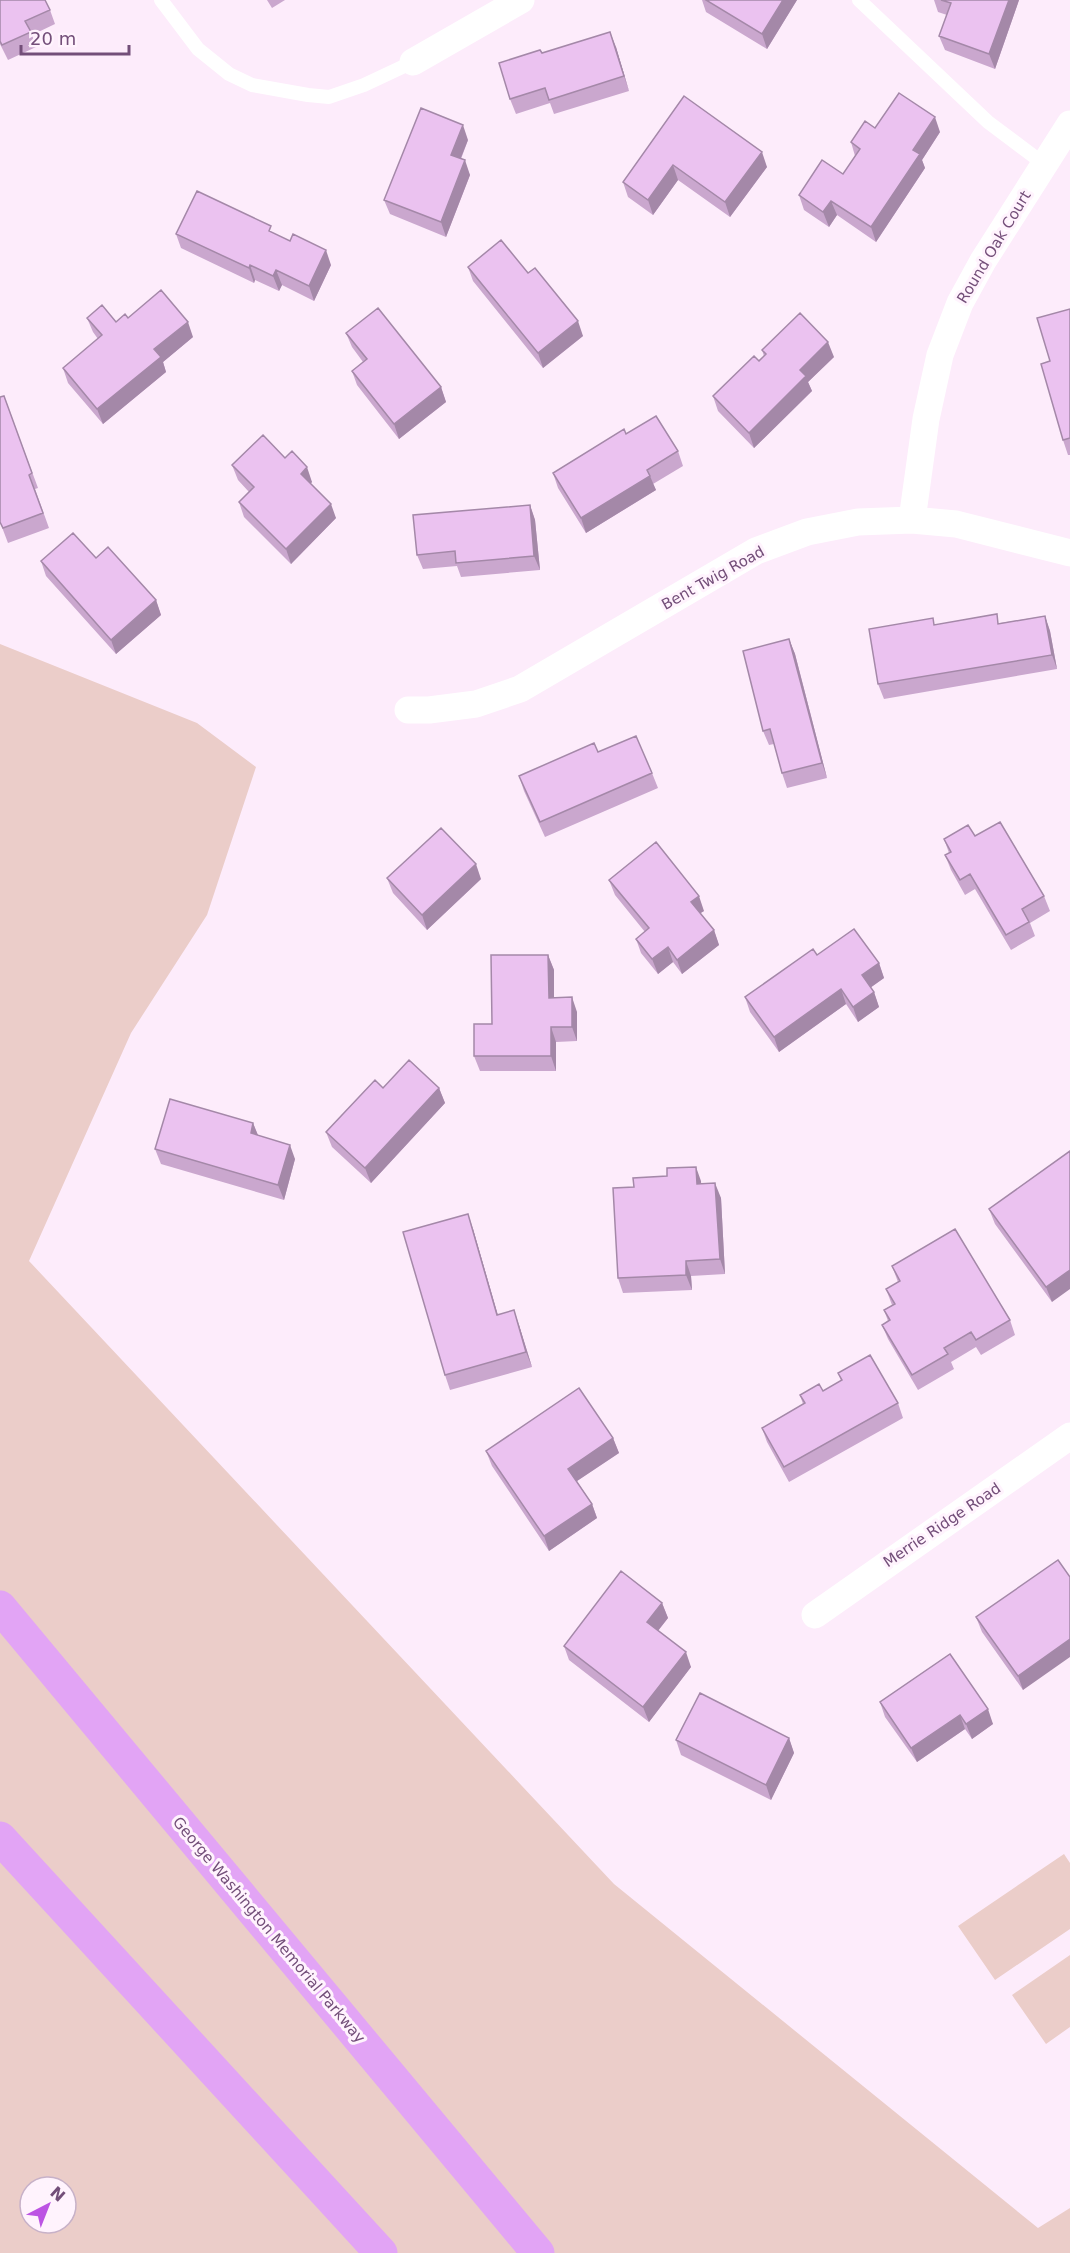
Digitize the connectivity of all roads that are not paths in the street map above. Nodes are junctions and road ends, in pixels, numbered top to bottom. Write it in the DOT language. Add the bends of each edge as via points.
graph roads {
  1 [pos="161,0"];
  2 [pos="521,0"];
  3 [pos="859,0"];
  4 [pos="413,62"];
  5 [pos="1070,124"];
  6 [pos="1044,164"];
  7 [pos="912,520"];
  8 [pos="1070,553"];
  9 [pos="408,710"];
  10 [pos="1070,1436"];
  11 [pos="0,1607"];
  12 [pos="815,1614"];
  13 [pos="0,1838"];
  14 [pos="381,2253"];
  15 [pos="538,2253"];
  1 -- 4 [label="lane" via="198,49 229,74 252,85 329,96 364,86"];
  2 -- 4 [label="street"];
  3 -- 6 [label="lane" via="988,122"];
  5 -- 6 [label="street, Round Oak Court"];
  6 -- 7 [label="street, Round Oak Court" via="960,303 940,355 926,419"];
  7 -- 8 [label="street, Bent Twig Road" via="956,524"];
  7 -- 9 [label="street, Bent Twig Road" via="858,522 807,532 746,557 520,689 476,704"];
  10 -- 12 [label="street, Merrie Ridge Road"];
  11 -- 15 [label="highway, George Washington Memorial Parkway"];
  13 -- 14 [label="highway"];
}
